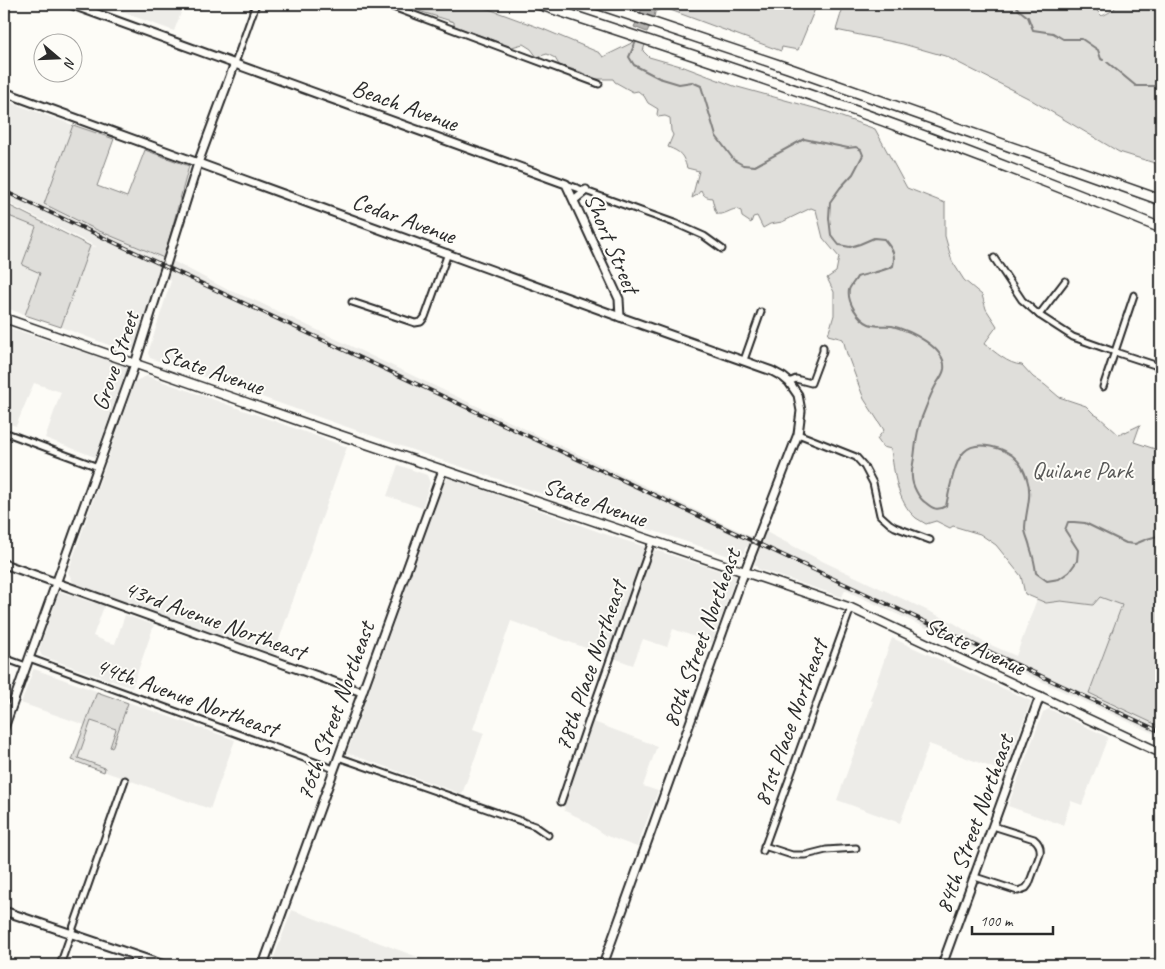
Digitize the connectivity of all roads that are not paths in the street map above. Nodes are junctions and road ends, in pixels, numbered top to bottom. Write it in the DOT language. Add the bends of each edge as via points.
graph roads {
  1 [pos="70,4"];
  2 [pos="256,4"];
  3 [pos="385,4"];
  4 [pos="538,4"];
  5 [pos="597,4"];
  6 [pos="235,62"];
  7 [pos="599,84"];
  8 [pos="4,92"];
  9 [pos="198,164"];
  10 [pos="566,184"];
  11 [pos="586,190"];
  12 [pos="1066,190"];
  13 [pos="1161,199"];
  14 [pos="574,200"];
  15 [pos="1161,223"];
  16 [pos="1161,228"];
  17 [pos="722,250"];
  18 [pos="448,254"];
  19 [pos="994,258"];
  20 [pos="1065,281"];
  21 [pos="1134,295"];
  22 [pos="352,302"];
  23 [pos="761,312"];
  24 [pos="1039,315"];
  25 [pos="620,317"];
  26 [pos="4,318"];
  27 [pos="823,347"];
  28 [pos="1115,352"];
  29 [pos="744,360"];
  30 [pos="135,364"];
  31 [pos="1161,367"];
  32 [pos="789,382"];
  33 [pos="1103,387"];
  34 [pos="4,432"];
  35 [pos="798,434"];
  36 [pos="98,467"];
  37 [pos="443,470"];
  38 [pos="930,540"];
  39 [pos="652,541"];
  40 [pos="4,564"];
  41 [pos="744,573"];
  42 [pos="56,583"];
  43 [pos="851,608"];
  44 [pos="4,658"];
  45 [pos="29,658"];
  46 [pos="26,666"];
  47 [pos="362,692"];
  48 [pos="1040,696"];
  49 [pos="4,728"];
  50 [pos="1161,752"];
  51 [pos="338,758"];
  52 [pos="334,768"];
  53 [pos="125,780"];
  54 [pos="561,802"];
  55 [pos="993,826"];
  56 [pos="548,835"];
  57 [pos="856,848"];
  58 [pos="974,877"];
  59 [pos="4,911"];
  60 [pos="72,934"];
  61 [pos="135,956"];
  62 [pos="60,965"];
  63 [pos="132,965"];
  64 [pos="164,965"];
  65 [pos="263,965"];
  66 [pos="603,965"];
  67 [pos="942,965"];
  1 -- 6 [label="street, Beach Avenue"];
  2 -- 6 [label="street, Grove Street"];
  3 -- 7 [label="street"];
  4 -- 12 [label="highway" via="900,127"];
  5 -- 13 [label="highway"];
  6 -- 9 [label="street, Grove Street"];
  6 -- 10 [label="street, Beach Avenue"];
  8 -- 9 [label="street, Cedar Avenue"];
  9 -- 18 [label="street, Cedar Avenue"];
  9 -- 30 [label="street, Grove Street"];
  10 -- 11 [label="street, Beach Avenue"];
  10 -- 14 [label="street, Short Street"];
  11 -- 14 [label="street"];
  11 -- 17 [label="street, Beach Avenue" via="704,236"];
  12 -- 15 [label="highway"];
  12 -- 16 [label="highway"];
  14 -- 25 [label="street, Short Street" via="619,299"];
  18 -- 22 [label="street" via="421,322 415,323"];
  18 -- 25 [label="street, Cedar Avenue"];
  19 -- 24 [label="street" via="1022,300"];
  20 -- 24 [label="street"];
  21 -- 28 [label="street"];
  23 -- 29 [label="street"];
  24 -- 28 [label="street" via="1073,337"];
  25 -- 29 [label="street, Cedar Avenue"];
  26 -- 30 [label="main road, State Avenue"];
  27 -- 32 [label="street" via="811,383 796,378"];
  28 -- 31 [label="street"];
  28 -- 33 [label="street"];
  29 -- 32 [label="street, Cedar Avenue" via="783,376"];
  30 -- 36 [label="street, Grove Street"];
  30 -- 37 [label="main road, State Avenue"];
  32 -- 35 [label="street, 80th Street Northeast" via="800,404"];
  34 -- 36 [label="street"];
  35 -- 38 [label="street" via="856,457 873,483 880,515 895,527"];
  35 -- 41 [label="street, 80th Street Northeast"];
  36 -- 42 [label="street, Grove Street"];
  37 -- 39 [label="main road, State Avenue"];
  37 -- 47 [label="street, 76th Street Northeast"];
  39 -- 41 [label="main road, State Avenue"];
  39 -- 54 [label="street, 78th Place Northeast"];
  40 -- 42 [label="street, 43rd Avenue Northeast"];
  41 -- 43 [label="main road, State Avenue"];
  41 -- 66 [label="street, 80th Street Northeast"];
  42 -- 45 [label="street, Grove Street"];
  42 -- 47 [label="street, 43rd Avenue Northeast"];
  43 -- 48 [label="main road, State Avenue"];
  43 -- 57 [label="street, 81st Place Northeast" via="763,848 792,855"];
  44 -- 46 [label="street"];
  45 -- 46 [label="street, Grove Street"];
  45 -- 52 [label="street, 44th Avenue Northeast"];
  46 -- 49 [label="street, Grove Street"];
  47 -- 51 [label="street, 76th Street Northeast"];
  48 -- 50 [label="main road, State Avenue"];
  48 -- 55 [label="street, 84th Street Northeast"];
  51 -- 52 [label="street, 76th Street Northeast"];
  51 -- 56 [label="street" via="535,826"];
  52 -- 65 [label="street, 76th Street Northeast"];
  53 -- 60 [label="street"];
  55 -- 58 [label="street, 84th Street Northeast"];
  55 -- 58 [label="street" via="1037,841 1040,854 1029,884 1022,890 1014,890"];
  58 -- 67 [label="street, 84th Street Northeast"];
  59 -- 60 [label="street"];
  60 -- 61 [label="street"];
  60 -- 62 [label="street"];
  61 -- 63 [label="street"];
  61 -- 64 [label="street"];
}
